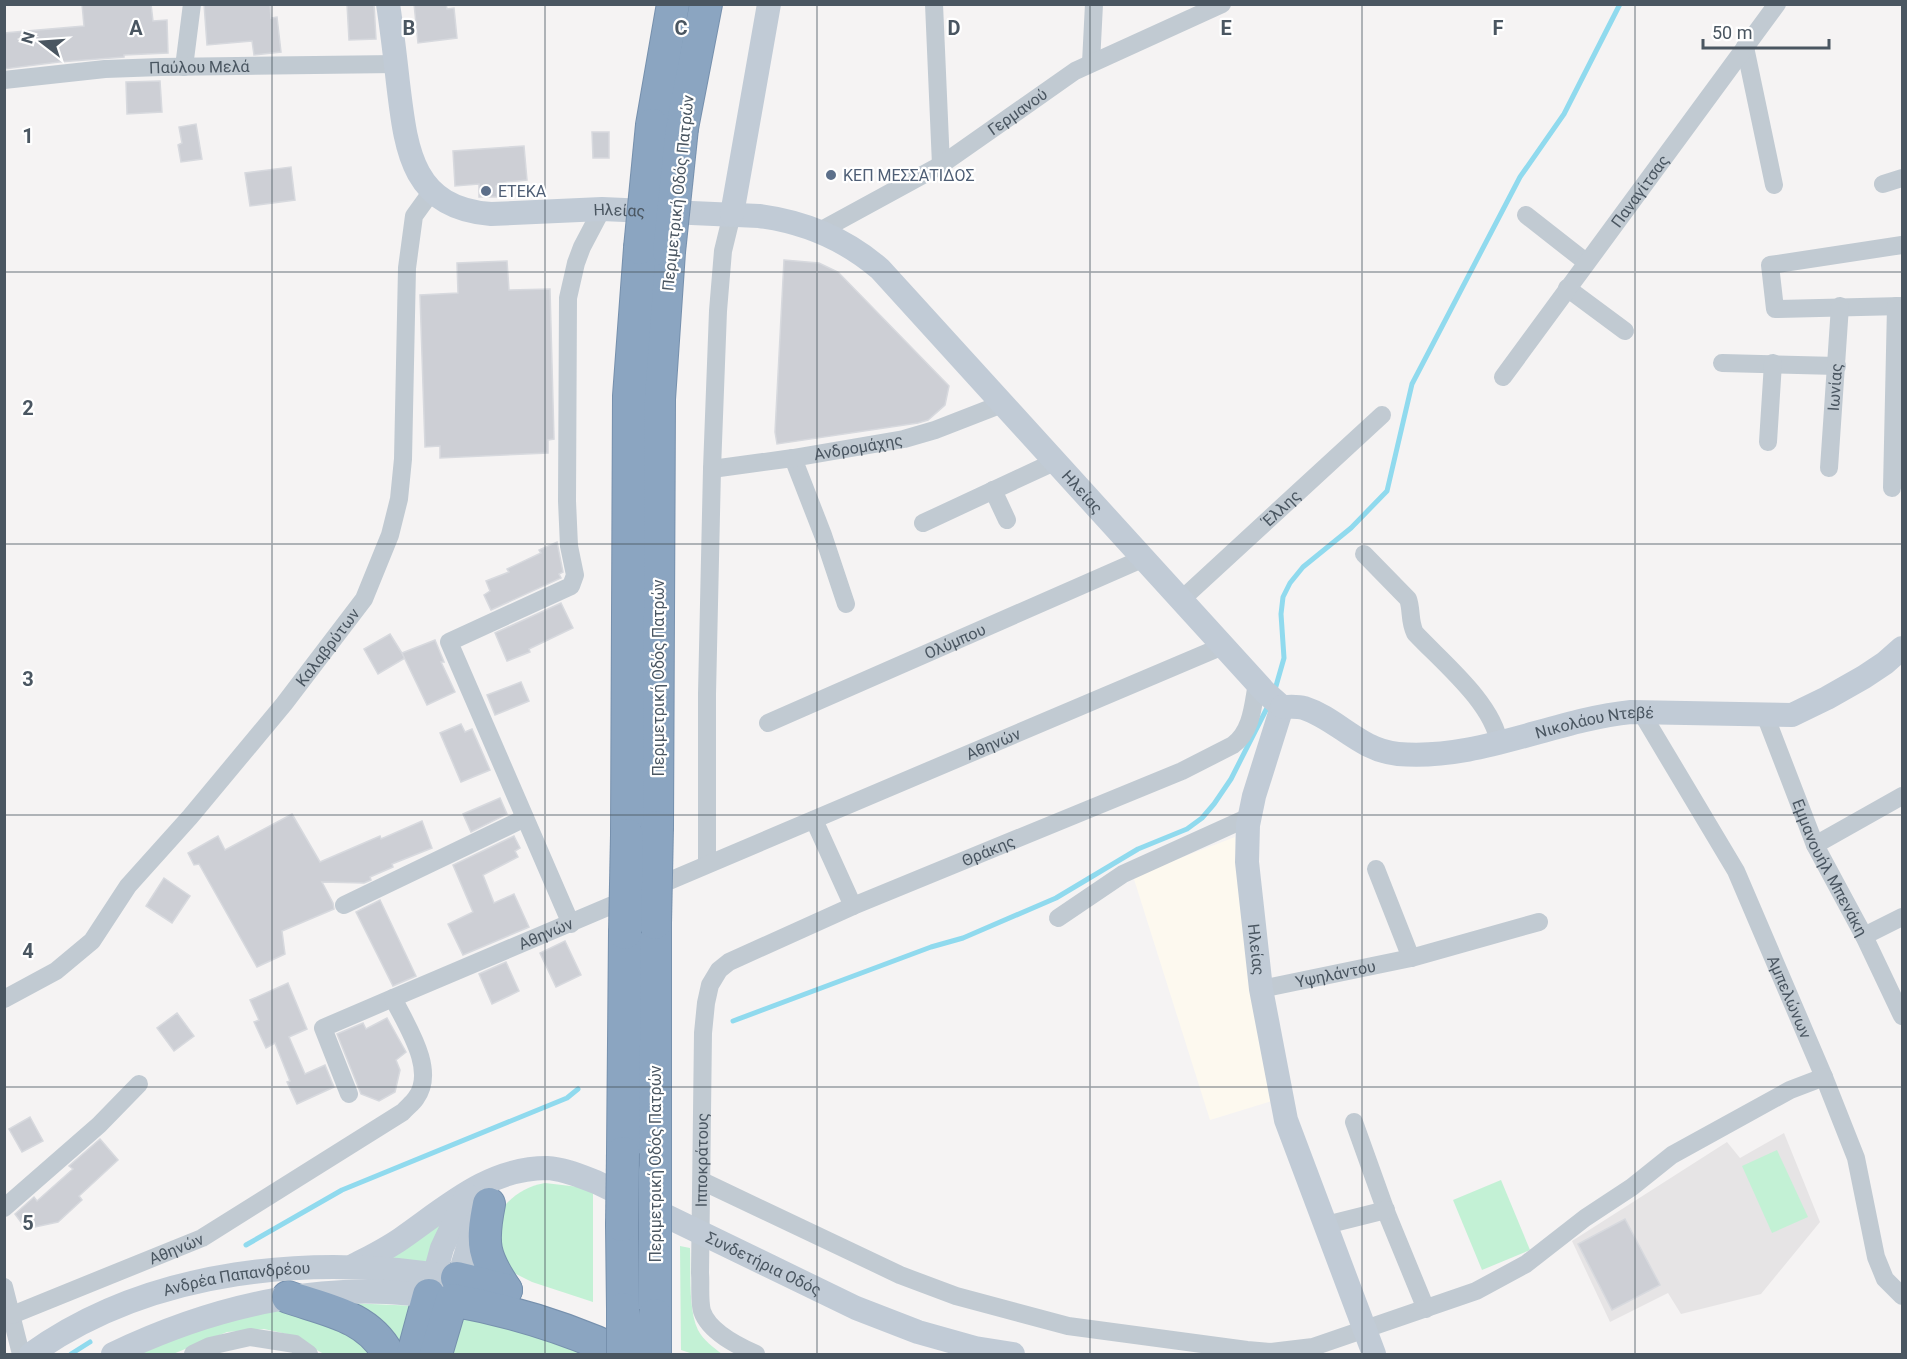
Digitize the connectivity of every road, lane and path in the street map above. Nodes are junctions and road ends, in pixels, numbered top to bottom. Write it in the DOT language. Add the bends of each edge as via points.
graph roads {
  1 [pos="192,4"];
  2 [pos="388,4"];
  3 [pos="673,4"];
  4 [pos="706,4"];
  5 [pos="770,4"];
  6 [pos="934,4"];
  7 [pos="1094,4"];
  8 [pos="1222,4"];
  9 [pos="1777,4"];
  10 [pos="1745,47"];
  11 [pos="1091,63"];
  12 [pos="396,64"];
  13 [pos="184,67"];
  14 [pos="4,80"];
  15 [pos="667,127"];
  16 [pos="941,165"];
  17 [pos="1902,178"];
  18 [pos="1882,184"];
  19 [pos="1774,185"];
  20 [pos="432,191"];
  21 [pos="602,209"];
  22 [pos="732,214"];
  23 [pos="1526,215"];
  24 [pos="820,231"];
  25 [pos="1902,245"];
  26 [pos="1586,262"];
  27 [pos="1567,288"];
  28 [pos="1840,306"];
  29 [pos="1899,306"];
  30 [pos="1625,331"];
  31 [pos="1722,363"];
  32 [pos="1773,363"];
  33 [pos="1837,366"];
  34 [pos="1503,377"];
  35 [pos="1002,404"];
  36 [pos="1382,415"];
  37 [pos="1768,442"];
  38 [pos="793,458"];
  39 [pos="1054,462"];
  40 [pos="1829,468"];
  41 [pos="712,469"];
  42 [pos="1892,488"];
  43 [pos="993,490"];
  44 [pos="1007,520"];
  45 [pos="923,523"];
  46 [pos="1364,554"];
  47 [pos="1142,559"];
  48 [pos="1181,600"];
  49 [pos="846,604"];
  50 [pos="1223,646"];
  51 [pos="1902,648"];
  52 [pos="1270,696"];
  53 [pos="1641,712"];
  54 [pos="1765,715"];
  55 [pos="768,723"];
  56 [pos="1499,743"];
  57 [pos="1902,796"];
  58 [pos="1249,816"];
  59 [pos="525,818"];
  60 [pos="814,820"];
  61 [pos="642,831"];
  62 [pos="1815,845"];
  63 [pos="707,864"];
  64 [pos="1376,869"];
  65 [pos="344,905"];
  66 [pos="853,906"];
  67 [pos="1902,917"];
  68 [pos="1058,918"];
  69 [pos="1539,922"];
  70 [pos="571,924"];
  71 [pos="1864,936"];
  72 [pos="1411,958"];
  73 [pos="1261,989"];
  74 [pos="393,998"];
  75 [pos="4,999"];
  76 [pos="705,1009"];
  77 [pos="1902,1016"];
  78 [pos="1824,1077"];
  79 [pos="139,1084"];
  80 [pos="349,1094"];
  81 [pos="1354,1122"];
  82 [pos="702,1182"];
  83 [pos="479,1197"];
  84 [pos="4,1208"];
  85 [pos="1386,1210"];
  86 [pos="1326,1225"];
  87 [pos="702,1232"];
  88 [pos="353,1266"];
  89 [pos="4,1287"];
  90 [pos="443,1287"];
  91 [pos="506,1290"];
  92 [pos="1902,1296"];
  93 [pos="288,1297"];
  94 [pos="1426,1309"];
  95 [pos="12,1315"];
  96 [pos="1364,1330"];
  97 [pos="21,1354"];
  98 [pos="30,1354"];
  99 [pos="113,1354"];
  100 [pos="193,1354"];
  101 [pos="309,1354"];
  102 [pos="388,1354"];
  103 [pos="412,1354"];
  104 [pos="436,1354"];
  105 [pos="623,1354"];
  106 [pos="655,1354"];
  107 [pos="666,1354"];
  108 [pos="756,1354"];
  109 [pos="1012,1354"];
  110 [pos="1365,1354"];
  111 [pos="1374,1354"];
  1 -- 13 [label="street"];
  2 -- 12 [label="main road, Ηλείας"];
  3 -- 15 [label="highway, Περιμετρική Οδός Πατρών"];
  4 -- 15 [label="highway, Περιμετρική Οδός Πατρών"];
  5 -- 22 [label="main road"];
  6 -- 16 [label="street"];
  7 -- 11 [label="street"];
  8 -- 11 [label="street, Γερμανού"];
  9 -- 10 [label="street, Παναγίτσας"];
  10 -- 19 [label="street"];
  10 -- 26 [label="street, Παναγίτσας"];
  11 -- 16 [label="street, Γερμανού" via="1060,80"];
  12 -- 13 [label="street, Παύλου Μελά"];
  12 -- 20 [label="main road, Ηλείας" via="406,142 421,177"];
  13 -- 14 [label="street, Παύλου Μελά" via="105,69"];
  15 -- 61 [label="highway, Περιμετρική Οδός Πατρών, bridge" via="654,250 629,396"];
  16 -- 24 [label="street, Γερμανού"];
  17 -- 18 [label="street"];
  20 -- 21 [label="main road, Ηλείας" via="456,207 473,212"];
  20 -- 75 [label="street, Καλαβρύτων" via="414,216 407,268 399,499 390,535 364,599 285,704 128,886 92,942 69,963"];
  21 -- 22 [label="main road, Ηλείας"];
  21 -- 59 [label="street" via="582,247 568,298 567,501 575,575 571,586 449,642"];
  22 -- 24 [label="main road, Ηλείας" via="783,219"];
  22 -- 41 [label="street" via="720,276"];
  23 -- 26 [label="street"];
  24 -- 35 [label="main road, Ηλείας" via="863,254 880,269"];
  25 -- 28 [label="street" via="1770,265 1775,309"];
  26 -- 27 [label="street, Παναγίτσας"];
  27 -- 30 [label="street"];
  27 -- 34 [label="street, Παναγίτσας"];
  28 -- 29 [label="street"];
  28 -- 33 [label="street, Ιωνίας"];
  29 -- 42 [label="street"];
  31 -- 32 [label="street"];
  32 -- 33 [label="street"];
  32 -- 37 [label="street"];
  33 -- 40 [label="street, Ιωνίας"];
  35 -- 38 [label="street, Ανδρομάχης" via="904,439"];
  35 -- 39 [label="main road, Ηλείας"];
  36 -- 48 [label="street, Έλλης"];
  38 -- 41 [label="street, Ανδρομάχης"];
  38 -- 49 [label="street"];
  39 -- 43 [label="street"];
  39 -- 47 [label="main road, Ηλείας"];
  41 -- 63 [label="street"];
  43 -- 44 [label="street"];
  43 -- 45 [label="street"];
  46 -- 56 [label="street" via="1408,599 1410,624 1415,633 1480,701 1491,717"];
  47 -- 48 [label="main road, Ηλείας"];
  47 -- 55 [label="street, Ολύμπου"];
  48 -- 50 [label="main road, Ηλείας"];
  50 -- 52 [label="main road, Ηλείας"];
  50 -- 60 [label="street, Αθηνών"];
  51 -- 54 [label="main road, Νικολάου Ντεβέ" via="1878,668 1827,698 1792,715"];
  52 -- 56 [label="main road, Νικολάου Ντεβέ" via="1304,708 1365,744 1390,753 1441,753"];
  52 -- 58 [label="main road, Ηλείας"];
  52 -- 66 [label="street, Θράκης" via="1233,745 1182,771"];
  53 -- 54 [label="main road, Νικολάου Ντεβέ"];
  53 -- 56 [label="main road, Νικολάου Ντεβέ" via="1585,719"];
  53 -- 78 [label="street, Αμπελώνων" via="1736,871"];
  54 -- 62 [label="street, Εμμανουήλ Μπενάκη"];
  57 -- 62 [label="street"];
  58 -- 68 [label="street" via="1123,874"];
  58 -- 73 [label="main road, Ηλείας" via="1247,862"];
  59 -- 65 [label="street"];
  59 -- 70 [label="street"];
  60 -- 63 [label="street, Αθηνών"];
  60 -- 66 [label="street"];
  61 -- 105 [label="highway, Περιμετρική Οδός Πατρών, bridge" via="625,933"];
  61 -- 106 [label="highway, Περιμετρική Οδός Πατρών, bridge" via="655,923"];
  62 -- 71 [label="street, Εμμανουήλ Μπενάκη"];
  63 -- 70 [label="street, Αθηνών"];
  64 -- 72 [label="street"];
  66 -- 76 [label="street, Θράκης" via="729,962 710,985"];
  67 -- 71 [label="street"];
  69 -- 72 [label="street, Υψηλάντου"];
  70 -- 74 [label="street, Αθηνών"];
  71 -- 77 [label="street, Εμμανουήλ Μπενάκη"];
  72 -- 73 [label="street, Υψηλάντου"];
  73 -- 86 [label="main road, Ηλείας" via="1286,1120"];
  74 -- 80 [label="street" via="323,1028"];
  74 -- 95 [label="street, Αθηνών" via="423,1062 418,1097 403,1112 202,1238"];
  76 -- 82 [label="street, Ιπποκράτους"];
  78 -- 92 [label="street, Αμπελώνων" via="1856,1158 1876,1257 1885,1279"];
  78 -- 94 [label="street" via="1773,1099 1672,1155 1504,1277"];
  79 -- 84 [label="street" via="99,1125"];
  81 -- 85 [label="street"];
  82 -- 87 [label="street, Ιπποκράτους"];
  82 -- 96 [label="street" via="930,1288 1068,1326 1270,1352 1312,1347"];
  83 -- 87 [label="main road, Συνδετήρια Οδός" via="518,1172 548,1168 596,1182"];
  83 -- 88 [label="main road"];
  83 -- 90 [label="main road, Συνδετήρια Οδός" via="482,1212"];
  83 -- 91 [label="highway" via="490,1267"];
  85 -- 86 [label="street"];
  85 -- 94 [label="street"];
  86 -- 96 [label="main road, Ηλείας"];
  87 -- 108 [label="street, Ιπποκράτους" via="702,1311 732,1344"];
  87 -- 109 [label="main road, Συνδετήρια Οδός" via="856,1308 918,1332"];
  88 -- 90 [label="main road, Ανδρέα Παπανδρέου" via="401,1269"];
  88 -- 98 [label="main road, Ανδρέα Παπανδρέου" via="254,1273 184,1286 94,1317"];
  89 -- 95 [label="street"];
  90 -- 91 [label="highway"];
  90 -- 93 [label="main road, Ανδρέα Παπανδρέου"];
  90 -- 103 [label="highway"];
  90 -- 104 [label="highway"];
  90 -- 105 [label="highway"];
  91 -- 107 [label="highway"];
  93 -- 99 [label="main road, Ανδρέα Παπανδρέου" via="204,1318"];
  93 -- 102 [label="highway" via="357,1321 372,1332"];
  94 -- 96 [label="street"];
  95 -- 97 [label="street"];
  96 -- 110 [label="main road"];
  96 -- 111 [label="main road, Ηλείας"];
  100 -- 101 [label="street" via="250,1337 295,1344"];
}
